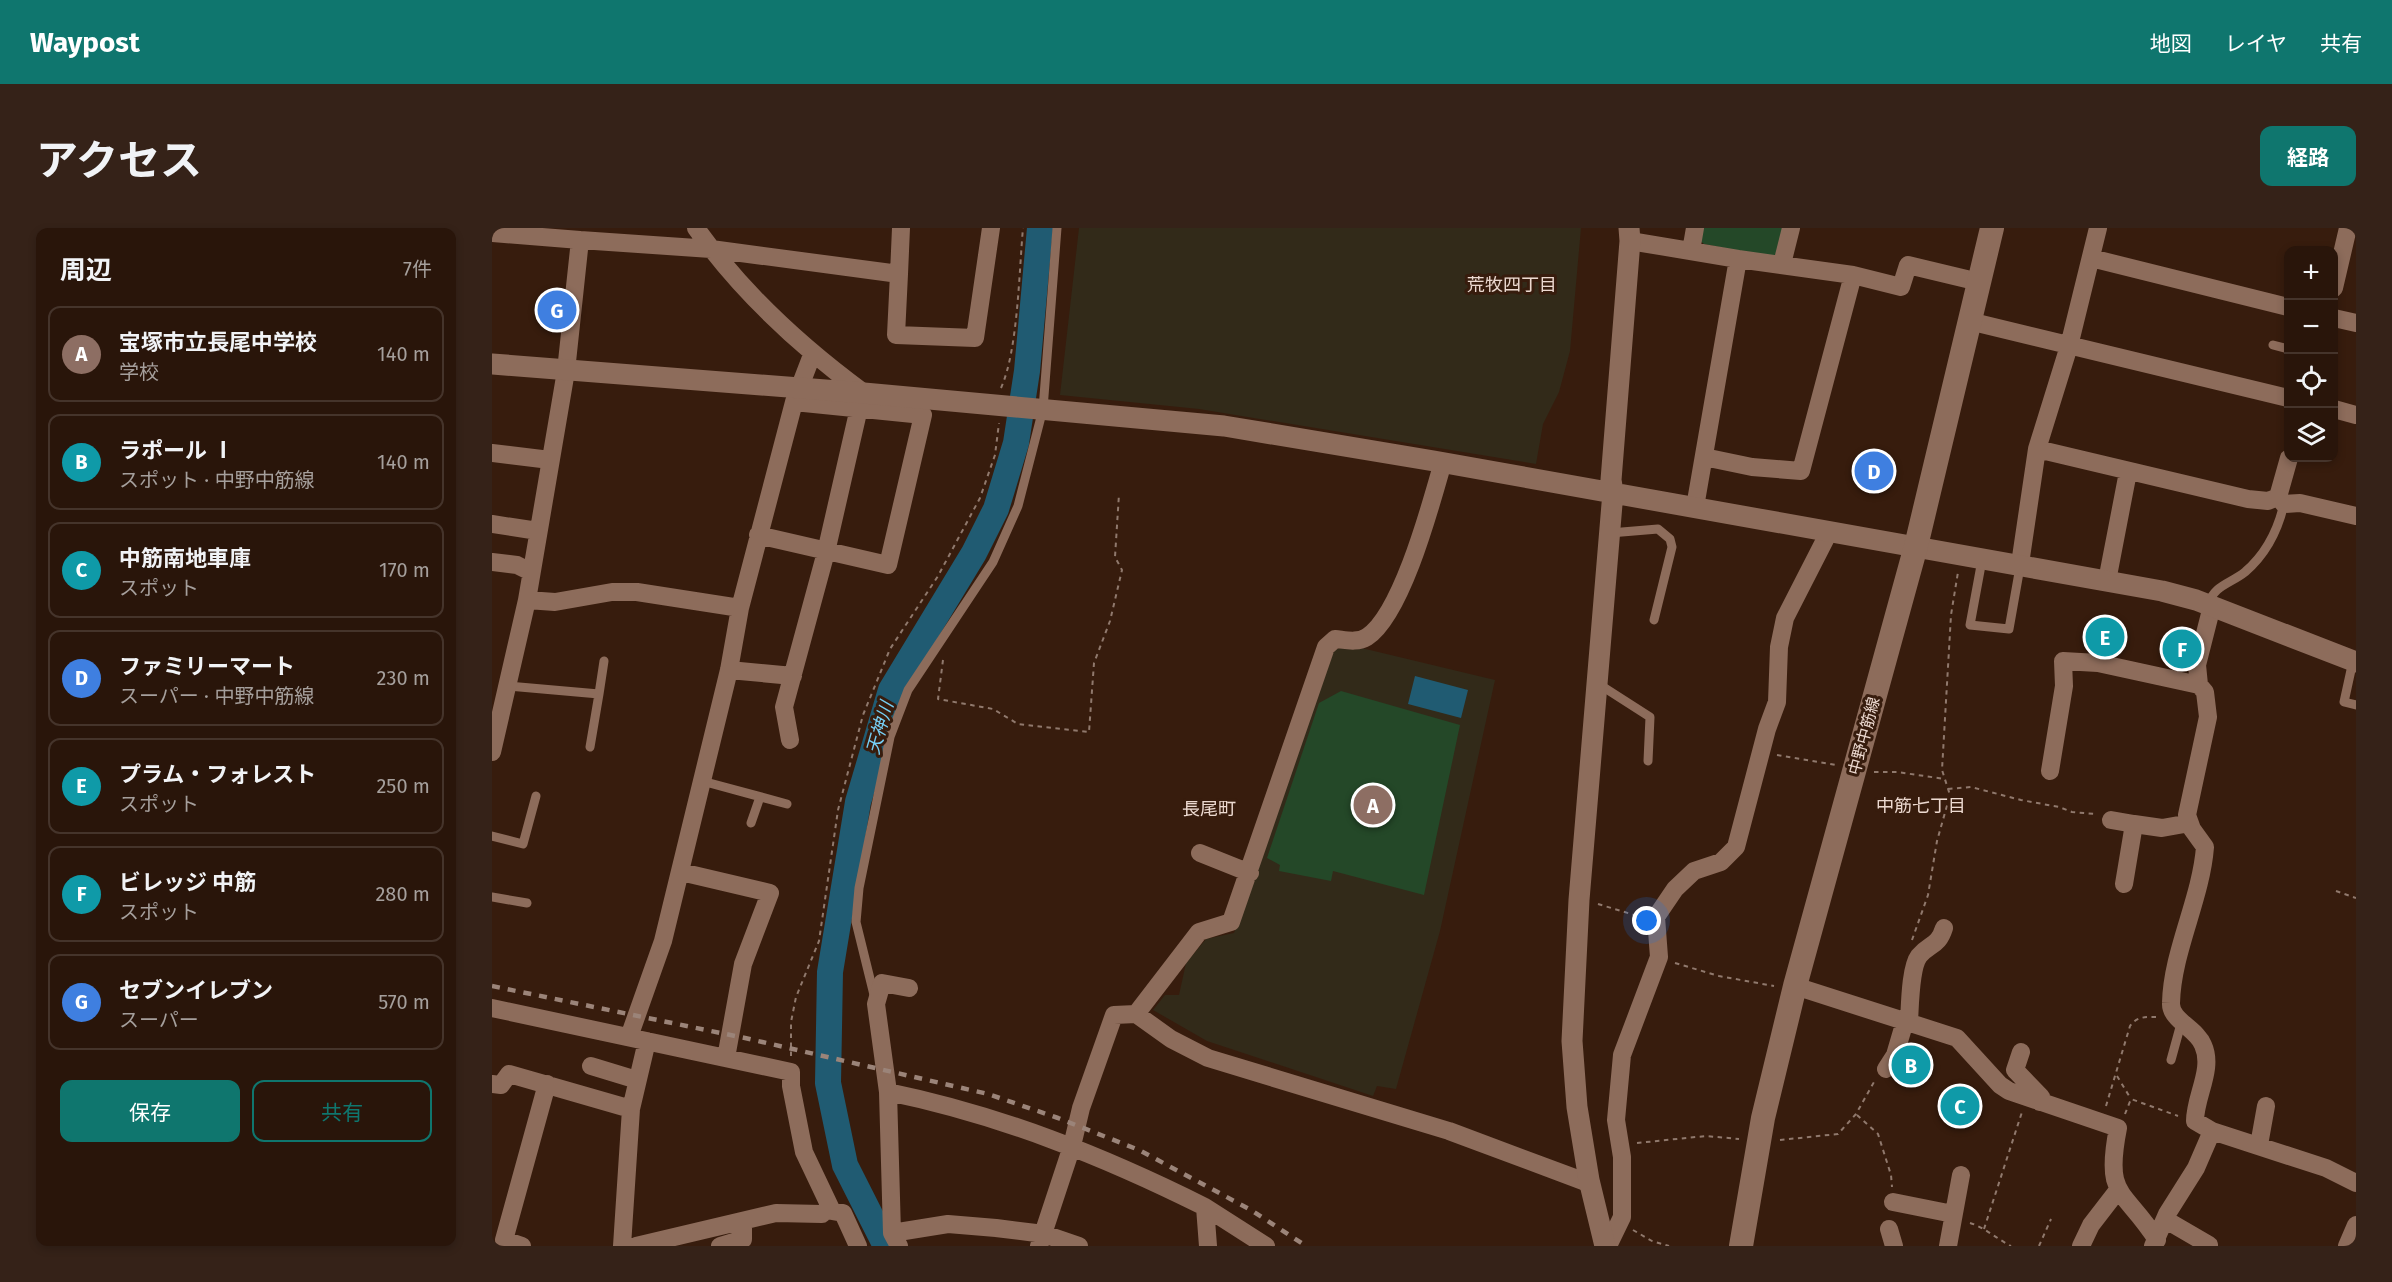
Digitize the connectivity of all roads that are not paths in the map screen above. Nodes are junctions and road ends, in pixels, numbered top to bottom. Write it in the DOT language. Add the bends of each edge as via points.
graph roads {
  1 [pos="696,228"];
  2 [pos="902,228"];
  3 [pos="991,228"];
  4 [pos="1058,228"];
  5 [pos="1695,228"];
  6 [pos="1791,228"];
  7 [pos="1992,228"];
  8 [pos="2098,228"];
  9 [pos="2348,228"];
  10 [pos="492,233"];
  11 [pos="1630,235"];
  12 [pos="580,240"];
  13 [pos="711,249"];
  14 [pos="1691,251"];
  15 [pos="2091,258"];
  16 [pos="1738,259"];
  17 [pos="1782,264"];
  18 [pos="2338,271"];
  19 [pos="899,274"];
  20 [pos="1852,275"];
  21 [pos="1979,282"];
  22 [pos="2284,306"];
  23 [pos="2338,319"];
  24 [pos="1969,321"];
  25 [pos="2356,323"];
  26 [pos="2273,345"];
  27 [pos="2069,346"];
  28 [pos="2284,348"];
  29 [pos="812,355"];
  30 [pos="492,364"];
  31 [pos="566,371"];
  32 [pos="796,395"];
  33 [pos="2284,397"];
  34 [pos="861,401"];
  35 [pos="1046,409"];
  36 [pos="2338,410"];
  37 [pos="2356,415"];
  38 [pos="2037,449"];
  39 [pos="492,453"];
  40 [pos="1704,457"];
  41 [pos="549,460"];
  42 [pos="1443,462"];
  43 [pos="2288,462"];
  44 [pos="2127,472"];
  45 [pos="1613,492"];
  46 [pos="2281,500"];
  47 [pos="1706,512"];
  48 [pos="2356,516"];
  49 [pos="492,524"];
  50 [pos="538,531"];
  51 [pos="1829,532"];
  52 [pos="1610,533"];
  53 [pos="758,535"];
  54 [pos="1916,546"];
  55 [pos="826,552"];
  56 [pos="1982,558"];
  57 [pos="492,562"];
  58 [pos="2020,564"];
  59 [pos="531,572"];
  60 [pos="2108,581"];
  61 [pos="527,600"];
  62 [pos="2210,605"];
  63 [pos="740,608"];
  64 [pos="1654,620"];
  65 [pos="604,661"];
  66 [pos="2354,661"];
  67 [pos="729,670"];
  68 [pos="793,676"];
  69 [pos="1598,683"];
  70 [pos="2199,685"];
  71 [pos="502,694"];
  72 [pos="599,694"];
  73 [pos="2356,705"];
  74 [pos="790,740"];
  75 [pos="590,747"];
  76 [pos="492,752"];
  77 [pos="1648,761"];
  78 [pos="2056,763"];
  79 [pos="702,781"];
  80 [pos="536,796"];
  81 [pos="760,797"];
  82 [pos="787,804"];
  83 [pos="2111,820"];
  84 [pos="751,823"];
  85 [pos="2190,823"];
  86 [pos="2134,824"];
  87 [pos="492,836"];
  88 [pos="1200,853"];
  89 [pos="681,872"];
  90 [pos="1250,873"];
  91 [pos="2124,884"];
  92 [pos="492,897"];
  93 [pos="527,903"];
  94 [pos="1944,928"];
  95 [pos="1789,987"];
  96 [pos="909,988"];
  97 [pos="876,1004"];
  98 [pos="492,1008"];
  99 [pos="1136,1014"];
  100 [pos="2178,1017"];
  101 [pos="1907,1022"];
  102 [pos="628,1037"];
  103 [pos="647,1041"];
  104 [pos="2021,1052"];
  105 [pos="726,1058"];
  106 [pos="2171,1060"];
  107 [pos="591,1066"];
  108 [pos="1886,1070"];
  109 [pos="637,1080"];
  110 [pos="492,1084"];
  111 [pos="547,1084"];
  112 [pos="888,1092"];
  113 [pos="2033,1100"];
  114 [pos="2266,1106"];
  115 [pos="631,1108"];
  116 [pos="2212,1131"];
  117 [pos="2259,1145"];
  118 [pos="1072,1146"];
  119 [pos="811,1167"];
  120 [pos="1961,1175"];
  121 [pos="2356,1183"];
  122 [pos="1591,1184"];
  123 [pos="2118,1190"];
  124 [pos="1893,1202"];
  125 [pos="1204,1207"];
  126 [pos="822,1214"];
  127 [pos="1953,1216"];
  128 [pos="2166,1220"];
  129 [pos="743,1221"];
  130 [pos="2356,1225"];
  131 [pos="703,1237"];
  132 [pos="896,1239"];
  133 [pos="1041,1240"];
  134 [pos="856,1243"];
  135 [pos="2155,1243"];
  136 [pos="2209,1245"];
  137 [pos="522,1246"];
  138 [pos="622,1246"];
  139 [pos="636,1246"];
  140 [pos="720,1246"];
  141 [pos="1079,1246"];
  142 [pos="1208,1246"];
  143 [pos="1266,1246"];
  144 [pos="1607,1246"];
  145 [pos="1742,1246"];
  146 [pos="1948,1246"];
  147 [pos="2081,1246"];
  148 [pos="2347,1246"];
  1 -- 13 [label="street"];
  2 -- 19 [label="street"];
  3 -- 19 [label="street" via="975,338 896,335"];
  4 -- 35 [label="lane"];
  5 -- 14 [label="street"];
  6 -- 17 [label="street"];
  7 -- 21 [label="main road, 中野中筋線"];
  8 -- 15 [label="street"];
  9 -- 18 [label="street"];
  10 -- 12 [label="street"];
  11 -- 14 [label="street"];
  11 -- 45 [label="street"];
  12 -- 13 [label="street"];
  12 -- 31 [label="street"];
  13 -- 19 [label="street"];
  13 -- 29 [label="street"];
  14 -- 16 [label="street"];
  15 -- 22 [label="street"];
  15 -- 27 [label="street"];
  16 -- 17 [label="street"];
  16 -- 40 [label="street"];
  17 -- 20 [label="street"];
  20 -- 21 [label="street" via="1901,286 1908,265"];
  20 -- 40 [label="street" via="1801,471 1752,467"];
  21 -- 24 [label="main road, 中野中筋線"];
  23 -- 25 [label="street"];
  24 -- 27 [label="street"];
  24 -- 54 [label="main road, 中野中筋線"];
  26 -- 28 [label="lane"];
  27 -- 33 [label="street"];
  27 -- 38 [label="street"];
  29 -- 32 [label="street"];
  29 -- 34 [label="street"];
  30 -- 31 [label="street"];
  31 -- 32 [label="street"];
  31 -- 41 [label="street"];
  32 -- 34 [label="street"];
  32 -- 53 [label="street"];
  34 -- 35 [label="street"];
  34 -- 55 [label="street"];
  34 -- 55 [label="street" via="923,416 888,566"];
  35 -- 42 [label="street" via="1224,426"];
  35 -- 97 [label="lane" via="1007,533 993,562 908,690 890,737 859,888 856,922"];
  36 -- 37 [label="street"];
  38 -- 44 [label="street"];
  38 -- 58 [label="street"];
  39 -- 41 [label="street"];
  40 -- 47 [label="street"];
  41 -- 50 [label="street"];
  42 -- 45 [label="street"];
  42 -- 90 [label="street" via="1395,604 1367,637 1356,641 1335,639 1326,647"];
  43 -- 46 [label="street"];
  44 -- 46 [label="street" via="2248,500"];
  44 -- 60 [label="street"];
  45 -- 47 [label="street"];
  45 -- 52 [label="street"];
  46 -- 48 [label="street"];
  46 -- 62 [label="lane" via="2279,527 2264,551 2246,571 2216,589"];
  47 -- 51 [label="street" via="1743,522"];
  49 -- 50 [label="street"];
  50 -- 59 [label="street"];
  51 -- 54 [label="street"];
  51 -- 144 [label="street" via="1785,618 1777,660 1779,691 1736,847 1721,862 1694,871 1675,889 1656,917 1659,957 1622,1055 1616,1120 1623,1157 1621,1222"];
  52 -- 64 [label="lane" via="1658,530 1672,543"];
  52 -- 69 [label="street"];
  53 -- 55 [label="street"];
  53 -- 63 [label="street"];
  54 -- 56 [label="street"];
  54 -- 95 [label="main road, 中野中筋線"];
  55 -- 68 [label="street"];
  56 -- 58 [label="street"];
  56 -- 58 [label="lane" via="1970,625 2009,629"];
  57 -- 59 [label="street" via="517,565"];
  58 -- 60 [label="street"];
  59 -- 61 [label="street"];
  60 -- 62 [label="street" via="2178,594"];
  61 -- 63 [label="street" via="555,602 612,592 637,592"];
  61 -- 71 [label="street"];
  62 -- 66 [label="street"];
  62 -- 70 [label="street" via="2197,665"];
  63 -- 67 [label="street"];
  65 -- 72 [label="lane"];
  66 -- 73 [label="lane" via="2344,702"];
  67 -- 68 [label="street"];
  67 -- 79 [label="street"];
  68 -- 74 [label="street" via="784,708"];
  69 -- 77 [label="lane" via="1650,717"];
  69 -- 122 [label="street" via="1579,900 1572,1041 1577,1107"];
  70 -- 78 [label="street" via="2162,682 2055,659 2064,686 2053,726"];
  70 -- 85 [label="street" via="2205,692 2208,717 2187,815"];
  71 -- 72 [label="lane"];
  71 -- 76 [label="street"];
  72 -- 75 [label="lane"];
  79 -- 81 [label="lane"];
  79 -- 89 [label="street"];
  80 -- 87 [label="lane" via="523,844"];
  81 -- 82 [label="lane"];
  81 -- 84 [label="lane"];
  83 -- 86 [label="street"];
  85 -- 86 [label="street" via="2162,828"];
  85 -- 100 [label="street" via="2205,847 2203,872 2171,1000"];
  86 -- 91 [label="street"];
  88 -- 90 [label="street"];
  89 -- 102 [label="street" via="663,942"];
  89 -- 105 [label="street" via="770,893 743,964"];
  90 -- 99 [label="street" via="1231,922 1198,932"];
  92 -- 93 [label="lane"];
  94 -- 101 [label="street" via="1940,940 1918,957"];
  95 -- 101 [label="street"];
  95 -- 145 [label="main road, 中野中筋線"];
  96 -- 97 [label="street" via="882,983"];
  97 -- 112 [label="street"];
  98 -- 102 [label="street"];
  99 -- 118 [label="street" via="1114,1015 1081,1108"];
  99 -- 122 [label="street" via="1170,1039 1208,1058 1449,1131"];
  100 -- 106 [label="lane"];
  100 -- 116 [label="street" via="2204,1046 2206,1058 2195,1121"];
  101 -- 108 [label="street"];
  101 -- 113 [label="street" via="1957,1038 2000,1085"];
  102 -- 103 [label="street"];
  103 -- 105 [label="street"];
  103 -- 109 [label="street"];
  104 -- 113 [label="street" via="2015,1070 2041,1097"];
  105 -- 119 [label="street" via="791,1072 804,1152"];
  107 -- 109 [label="street"];
  109 -- 115 [label="street"];
  110 -- 111 [label="street" via="501,1085 509,1074"];
  111 -- 115 [label="street"];
  111 -- 137 [label="street" via="504,1240"];
  112 -- 118 [label="street" via="995,1118"];
  112 -- 132 [label="street"];
  113 -- 123 [label="street" via="2118,1128 2113,1165"];
  114 -- 117 [label="street"];
  115 -- 138 [label="street"];
  116 -- 117 [label="street"];
  116 -- 128 [label="street"];
  117 -- 121 [label="street" via="2326,1168"];
  118 -- 125 [label="street" via="1142,1175"];
  118 -- 133 [label="street"];
  119 -- 126 [label="street" via="805,1178"];
  119 -- 134 [label="street" via="832,1211 843,1213"];
  120 -- 127 [label="street"];
  122 -- 144 [label="street"];
  123 -- 135 [label="street"];
  123 -- 147 [label="street" via="2091,1225"];
  124 -- 127 [label="street"];
  125 -- 142 [label="street"];
  125 -- 143 [label="street"];
  126 -- 129 [label="street" via="776,1213"];
  126 -- 134 [label="street"];
  127 -- 146 [label="street"];
  128 -- 135 [label="street"];
  128 -- 136 [label="street"];
  129 -- 131 [label="street"];
  129 -- 140 [label="street" via="743,1239"];
  130 -- 148 [label="street"];
  131 -- 139 [label="street"];
  132 -- 133 [label="street" via="948,1224"];
  133 -- 141 [label="street"];
}
